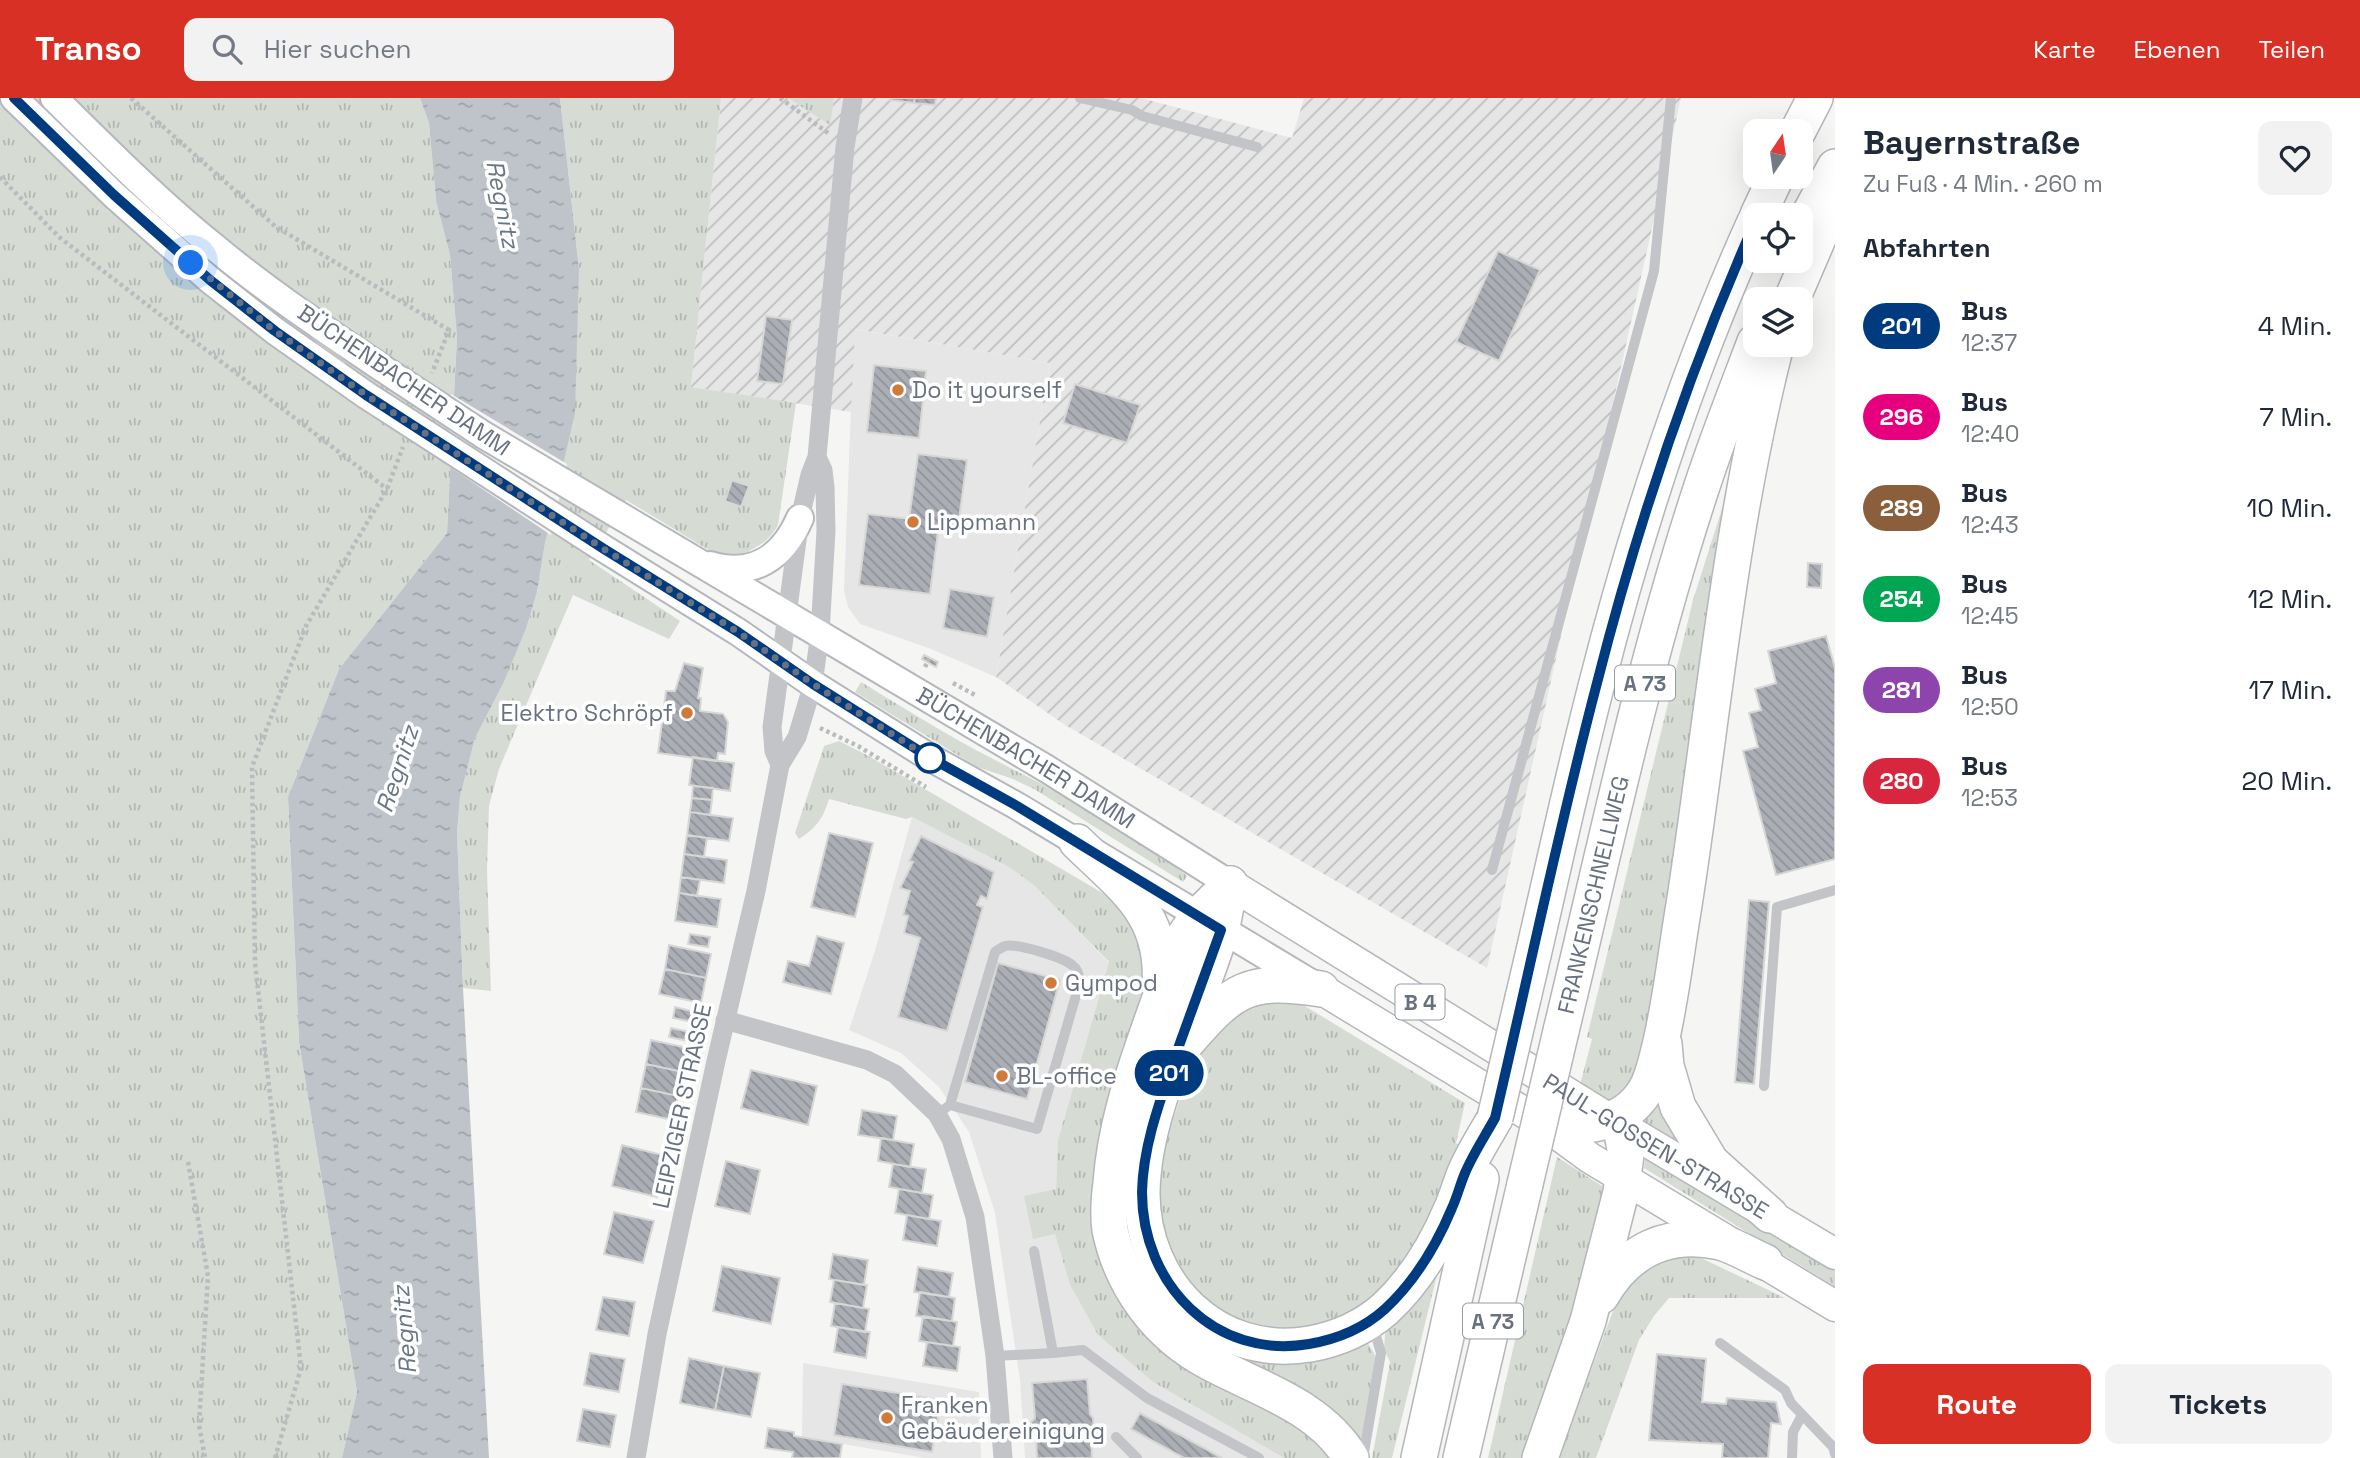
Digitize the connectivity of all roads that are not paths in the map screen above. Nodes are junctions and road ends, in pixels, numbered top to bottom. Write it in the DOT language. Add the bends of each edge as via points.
graph roads {
  1 [pos="14,98"];
  2 [pos="54,98"];
  3 [pos="853,98"];
  4 [pos="1080,98"];
  5 [pos="1671,98"];
  6 [pos="1815,98"];
  7 [pos="1095,100"];
  8 [pos="1804,119"];
  9 [pos="1257,147"];
  10 [pos="1835,167"];
  11 [pos="1835,198"];
  12 [pos="1813,210"];
  13 [pos="1743,252"];
  14 [pos="1797,287"];
  15 [pos="295,308"];
  16 [pos="1750,357"];
  17 [pos="1773,357"];
  18 [pos="366,395"];
  19 [pos="817,457"];
  20 [pos="800,518"];
  21 [pos="690,558"];
  22 [pos="787,615"];
  23 [pos="820,633"];
  24 [pos="782,662"];
  25 [pos="813,684"];
  26 [pos="780,765"];
  27 [pos="1077,842"];
  28 [pos="1492,870"];
  29 [pos="1230,884"];
  30 [pos="1835,890"];
  31 [pos="1210,923"];
  32 [pos="1321,989"];
  33 [pos="1160,998"];
  34 [pos="725,1020"];
  35 [pos="1665,1026"];
  36 [pos="1176,1055"];
  37 [pos="1763,1086"];
  38 [pos="943,1110"];
  39 [pos="1495,1118"];
  40 [pos="1613,1122"];
  41 [pos="1545,1125"];
  42 [pos="1623,1178"];
  43 [pos="1770,1215"];
  44 [pos="1034,1251"];
  45 [pos="1835,1254"];
  46 [pos="1765,1262"];
  47 [pos="1835,1306"];
  48 [pos="1371,1319"];
  49 [pos="1588,1321"];
  50 [pos="1720,1343"];
  51 [pos="1053,1353"];
  52 [pos="995,1356"];
  53 [pos="1802,1415"];
  54 [pos="1116,1437"];
  55 [pos="1835,1454"];
  56 [pos="636,1458"];
  57 [pos="1003,1458"];
  58 [pos="1137,1458"];
  59 [pos="1259,1458"];
  60 [pos="1352,1458"];
  61 [pos="1363,1458"];
  62 [pos="1419,1458"];
  63 [pos="1461,1458"];
  64 [pos="1540,1458"];
  65 [pos="1792,1458"];
  1 -- 18 [label="main road, BÜCHENBACHER DAMM" via="210,280"];
  2 -- 15 [label="main road, BÜCHENBACHER DAMM" via="125,169 217,250"];
  3 -- 19 [label="street"];
  4 -- 7 [label="lane"];
  5 -- 28 [label="lane" via="1654,271"];
  6 -- 8 [label="highway"];
  7 -- 9 [label="lane"];
  10 -- 12 [label="highway"];
  11 -- 14 [label="highway"];
  13 -- 39 [label="highway, FRANKENSCHNELLWEG / A 73, bridge" via="1690,384 1643,522 1597,684"];
  15 -- 18 [label="lane"];
  15 -- 21 [label="main road, BÜCHENBACHER DAMM, bridge" via="482,434"];
  16 -- 63 [label="highway, FRANKENSCHNELLWEG / A 73, bridge" via="1702,488 1637,713"];
  17 -- 35 [label="highway" via="1735,543"];
  18 -- 24 [label="main road, BÜCHENBACHER DAMM, bridge"];
  19 -- 20 [label="street"];
  19 -- 23 [label="street" via="825,487"];
  20 -- 21 [label="main road" via="785,546 756,566 730,569"];
  20 -- 22 [label="street"];
  21 -- 22 [label="main road, BÜCHENBACHER DAMM"];
  22 -- 23 [label="main road, BÜCHENBACHER DAMM"];
  22 -- 24 [label="street"];
  23 -- 25 [label="street"];
  23 -- 29 [label="main road, BÜCHENBACHER DAMM"];
  24 -- 25 [label="main road, BÜCHENBACHER DAMM"];
  24 -- 26 [label="street, LEIPZIGER STRASSE" via="772,726"];
  25 -- 26 [label="street, LEIPZIGER STRASSE" via="797,737"];
  25 -- 27 [label="main road, BÜCHENBACHER DAMM"];
  26 -- 34 [label="street, LEIPZIGER STRASSE"];
  27 -- 31 [label="main road, BÜCHENBACHER DAMM"];
  27 -- 33 [label="highway" via="1135,898 1146,916 1160,953"];
  29 -- 31 [label="highway"];
  29 -- 40 [label="main road, PAUL-GOSSEN-STRASSE / B 4"];
  30 -- 37 [label="lane" via="1777,907"];
  31 -- 32 [label="main road, BÜCHENBACHER DAMM"];
  31 -- 33 [label="highway" via="1185,935"];
  31 -- 36 [label="highway"];
  32 -- 36 [label="highway" via="1271,984 1240,992 1220,1005"];
  32 -- 41 [label="main road, PAUL-GOSSEN-STRASSE / B 4"];
  33 -- 60 [label="highway" via="1127,1092 1112,1162 1110,1229 1127,1279 1153,1318 1177,1341 1317,1419"];
  34 -- 38 [label="street" via="867,1060 895,1074"];
  34 -- 56 [label="street, LEIPZIGER STRASSE" via="657,1334"];
  35 -- 40 [label="highway" via="1644,1093"];
  35 -- 43 [label="highway" via="1666,1066 1678,1107 1711,1162"];
  36 -- 48 [label="highway" via="1156,1113 1142,1191 1151,1247 1181,1300 1213,1328 1253,1344 1289,1348 1354,1331"];
  38 -- 38 [label="lane" via="995,952 1014,946 1072,965 1080,977 1037,1129"];
  38 -- 52 [label="street" via="975,1217"];
  39 -- 48 [label="highway" via="1436,1241 1412,1278"];
  39 -- 62 [label="highway, FRANKENSCHNELLWEG / A 73"];
  40 -- 41 [label="highway"];
  40 -- 42 [label="highway" via="1624,1142"];
  40 -- 43 [label="main road, PAUL-GOSSEN-STRASSE / B 4"];
  41 -- 42 [label="main road, PAUL-GOSSEN-STRASSE / B 4"];
  42 -- 46 [label="main road, PAUL-GOSSEN-STRASSE / B 4"];
  42 -- 49 [label="highway"];
  43 -- 45 [label="main road, PAUL-GOSSEN-STRASSE / B 4"];
  44 -- 51 [label="lane"];
  46 -- 47 [label="main road, PAUL-GOSSEN-STRASSE / B 4"];
  46 -- 49 [label="highway" via="1706,1240 1654,1245 1624,1264"];
  48 -- 61 [label="lane" via="1381,1353"];
  49 -- 64 [label="highway"];
  50 -- 53 [label="lane" via="1785,1390"];
  51 -- 52 [label="lane"];
  51 -- 59 [label="lane" via="1083,1350 1147,1398"];
  52 -- 57 [label="street"];
  53 -- 55 [label="lane"];
  53 -- 65 [label="lane" via="1793,1432"];
  54 -- 58 [label="lane"];
}
